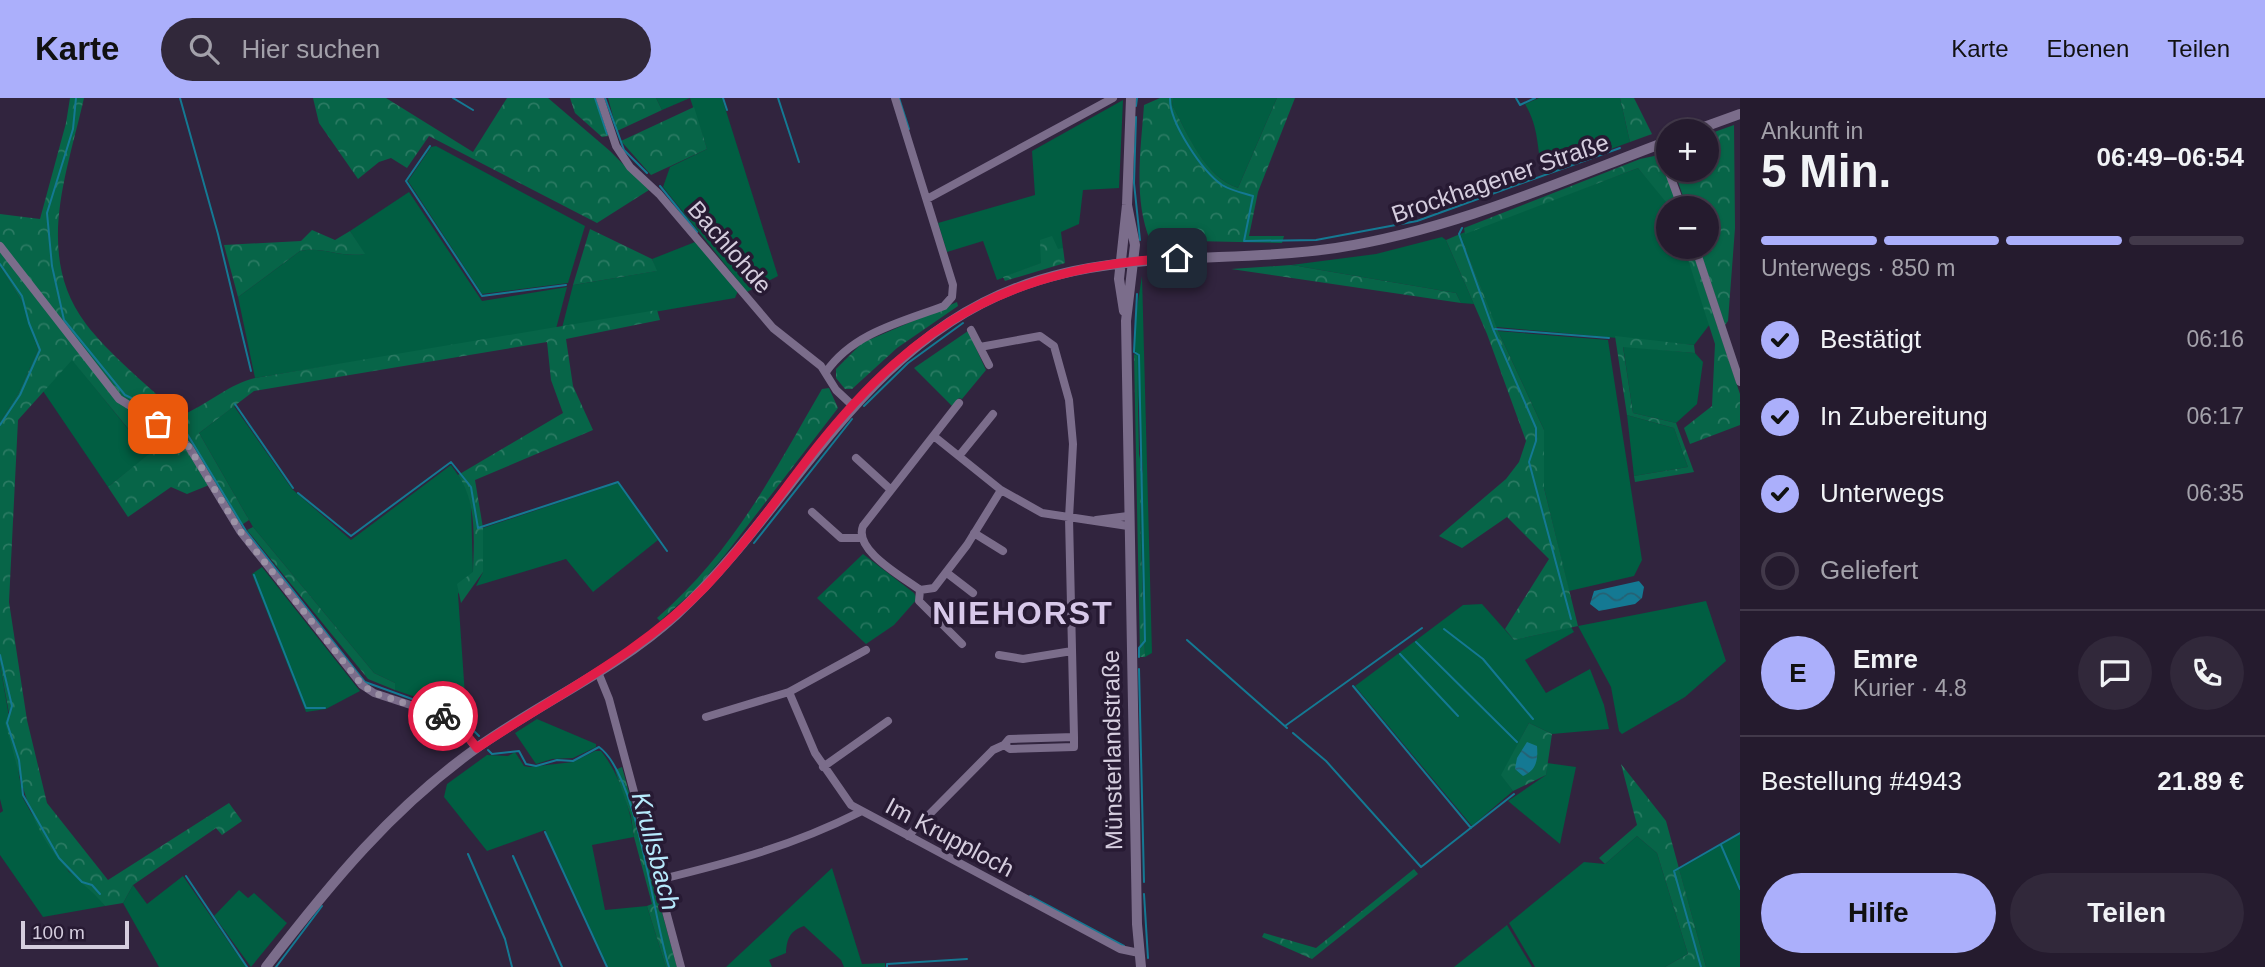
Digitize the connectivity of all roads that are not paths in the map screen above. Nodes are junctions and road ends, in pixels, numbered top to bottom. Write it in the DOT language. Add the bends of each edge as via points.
graph roads {
  1 [pos="600,98"];
  2 [pos="895,98"];
  3 [pos="1113,98"];
  4 [pos="1131,98"];
  5 [pos="1740,114"];
  6 [pos="1719,122"];
  7 [pos="1656,145"];
  8 [pos="927,200"];
  9 [pos="1128,205"];
  10 [pos="0,246"];
  11 [pos="1699,259"];
  12 [pos="1133,260"];
  13 [pos="1120,262"];
  14 [pos="1126,321"];
  15 [pos="971,330"];
  16 [pos="980,347"];
  17 [pos="989,365"];
  18 [pos="826,372"];
  19 [pos="1740,382"];
  20 [pos="959,403"];
  21 [pos="852,405"];
  22 [pos="993,414"];
  23 [pos="935,437"];
  24 [pos="959,456"];
  25 [pos="856,458"];
  26 [pos="890,489"];
  27 [pos="1001,490"];
  28 [pos="812,512"];
  29 [pos="1069,518"];
  30 [pos="1128,521"];
  31 [pos="974,533"];
  32 [pos="860,538"];
  33 [pos="1003,551"];
  34 [pos="947,573"];
  35 [pos="920,590"];
  36 [pos="973,593"];
  37 [pos="962,645"];
  38 [pos="866,650"];
  39 [pos="1072,651"];
  40 [pos="999,655"];
  41 [pos="598,672"];
  42 [pos="789,692"];
  43 [pos="706,717"];
  44 [pos="888,721"];
  45 [pos="477,748"];
  46 [pos="823,767"];
  47 [pos="860,812"];
  48 [pos="908,836"];
  49 [pos="658,880"];
  50 [pos="1139,953"];
  51 [pos="266,967"];
  52 [pos="681,967"];
  53 [pos="1141,967"];
  1 -- 18 [label="street, Bachlohde" via="616,146 631,167 773,328"];
  2 -- 8 [label="street"];
  3 -- 8 [label="street"];
  4 -- 9 [label="main road"];
  5 -- 6 [label="main road"];
  7 -- 12 [label="main road, Brockhagener Straße" via="1485,210 1408,234 1331,248"];
  8 -- 18 [label="street" via="953,285 952,297 944,306 859,339 838,354"];
  9 -- 12 [label="main road, Münsterlandstraße"];
  9 -- 13 [label="main road, Münsterlandstraße"];
  10 -- 45 [label="street" via="119,399 175,433 189,447 240,531 362,685 447,717"];
  11 -- 19 [label="street"];
  12 -- 13 [label="main road, Brockhagener Straße"];
  12 -- 14 [label="main road, Münsterlandstraße"];
  13 -- 14 [label="main road, Münsterlandstraße"];
  13 -- 21 [label="main road" via="1037,279 971,308 904,354"];
  14 -- 30 [label="main road, Münsterlandstraße"];
  15 -- 16 [label="street"];
  16 -- 17 [label="street"];
  16 -- 29 [label="street" via="1040,337 1054,346 1071,422"];
  18 -- 21 [label="street, Bachlohde"];
  20 -- 23 [label="street"];
  21 -- 41 [label="main road" via="704,587 654,633"];
  22 -- 24 [label="street"];
  23 -- 24 [label="street"];
  23 -- 26 [label="street"];
  24 -- 27 [label="street"];
  25 -- 26 [label="street"];
  26 -- 32 [label="street" via="863,526"];
  27 -- 29 [label="street" via="1042,513"];
  27 -- 31 [label="street"];
  28 -- 32 [label="street" via="841,538"];
  29 -- 30 [label="street"];
  29 -- 39 [label="street"];
  30 -- 50 [label="main road, Münsterlandstraße"];
  31 -- 33 [label="street"];
  31 -- 34 [label="street"];
  32 -- 35 [label="street" via="875,556"];
  34 -- 35 [label="street" via="934,588"];
  34 -- 36 [label="street"];
  35 -- 37 [label="street" via="919,601 926,611"];
  38 -- 42 [label="street"];
  39 -- 40 [label="street" via="1023,659"];
  39 -- 48 [label="street" via="1074,747 1010,749 1004,745 993,750"];
  41 -- 45 [label="main road"];
  41 -- 49 [label="street"];
  42 -- 43 [label="street"];
  42 -- 46 [label="street"];
  44 -- 46 [label="street"];
  45 -- 51 [label="main road" via="389,821 339,874"];
  46 -- 47 [label="street"];
  47 -- 48 [label="street, Im Krupploch"];
  47 -- 49 [label="street, Im Krupploch" via="768,852"];
  48 -- 50 [label="street, Im Krupploch" via="1120,949"];
  49 -- 52 [label="street"];
  50 -- 53 [label="main road, Münsterlandstraße"];
}
